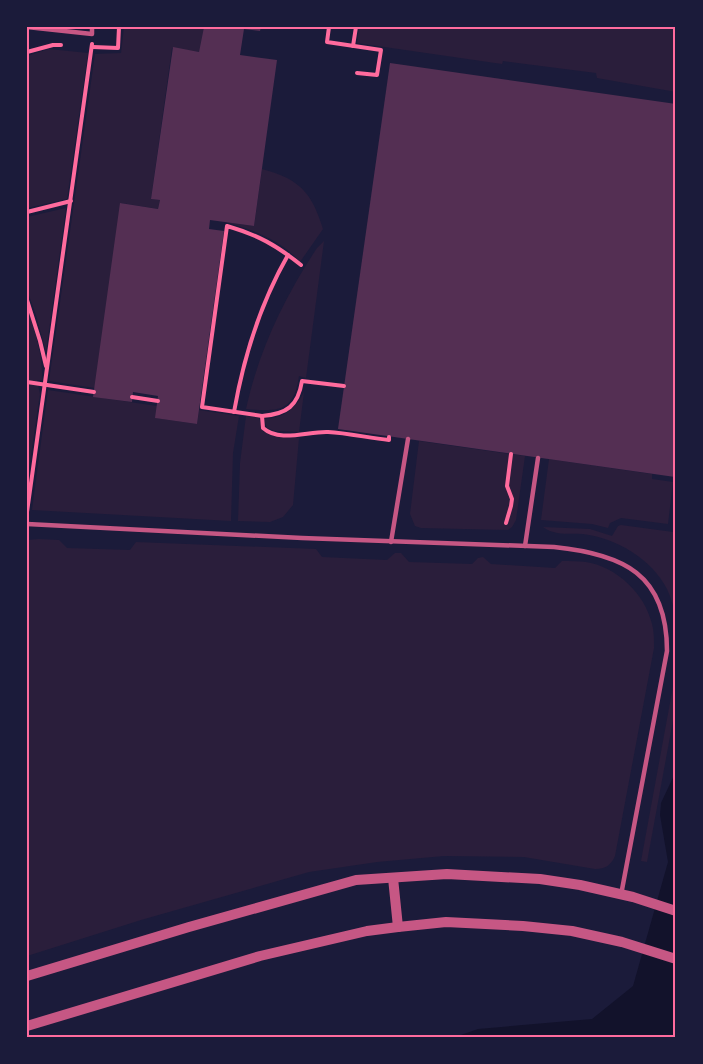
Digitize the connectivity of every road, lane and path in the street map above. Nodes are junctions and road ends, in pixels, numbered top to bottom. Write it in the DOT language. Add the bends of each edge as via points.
graph roads {
  1 [pos="27,27"];
  2 [pos="92,27"];
  3 [pos="329,27"];
  4 [pos="356,27"];
  5 [pos="92,34"];
  6 [pos="353,46"];
  7 [pos="357,73"];
  8 [pos="71,201"];
  9 [pos="27,212"];
  10 [pos="288,255"];
  11 [pos="301,265"];
  12 [pos="27,300"];
  13 [pos="47,371"];
  14 [pos="27,382"];
  15 [pos="45,385"];
  16 [pos="344,386"];
  17 [pos="94,392"];
  18 [pos="132,397"];
  19 [pos="158,401"];
  20 [pos="234,412"];
  21 [pos="262,416"];
  22 [pos="389,437"];
  23 [pos="408,440"];
  24 [pos="511,454"];
  25 [pos="538,458"];
  26 [pos="27,513"];
  27 [pos="506,523"];
  28 [pos="27,524"];
  29 [pos="391,542"];
  30 [pos="525,546"];
  31 [pos="393,878"];
  32 [pos="627,896"];
  33 [pos="676,911"];
  34 [pos="398,927"];
  35 [pos="676,959"];
  36 [pos="27,976"];
  37 [pos="27,1026"];
  1 -- 5 [label="lane"];
  2 -- 5 [label="lane"];
  3 -- 6 [label="path" via="327,42"];
  4 -- 6 [label="path"];
  5 -- 8 [label="path"];
  6 -- 7 [label="path" via="381,50 377,75"];
  8 -- 9 [label="path"];
  8 -- 13 [label="path"];
  10 -- 11 [label="path"];
  10 -- 20 [label="path" via="252,333"];
  10 -- 20 [label="path" via="254,234 227,226 201,407"];
  12 -- 13 [label="path"];
  13 -- 15 [label="path"];
  14 -- 15 [label="path"];
  15 -- 17 [label="path"];
  15 -- 26 [label="path"];
  16 -- 21 [label="path" via="302,381 298,398 288,408"];
  18 -- 19 [label="path"];
  20 -- 21 [label="path"];
  21 -- 22 [label="path" via="263,428 274,434 327,432 389,441"];
  23 -- 29 [label="lane"];
  24 -- 27 [label="path" via="507,486 512,499"];
  25 -- 30 [label="lane"];
  28 -- 29 [label="lane"];
  29 -- 30 [label="lane"];
  30 -- 32 [label="lane" via="586,550 625,564 651,588 664,616 668,651 629,863"];
  31 -- 32 [label="street" via="447,874 540,879"];
  31 -- 34 [label="street"];
  31 -- 36 [label="street" via="356,880"];
  32 -- 33 [label="street"];
  34 -- 35 [label="street" via="446,922 572,931"];
  34 -- 37 [label="street" via="260,956"];
}
